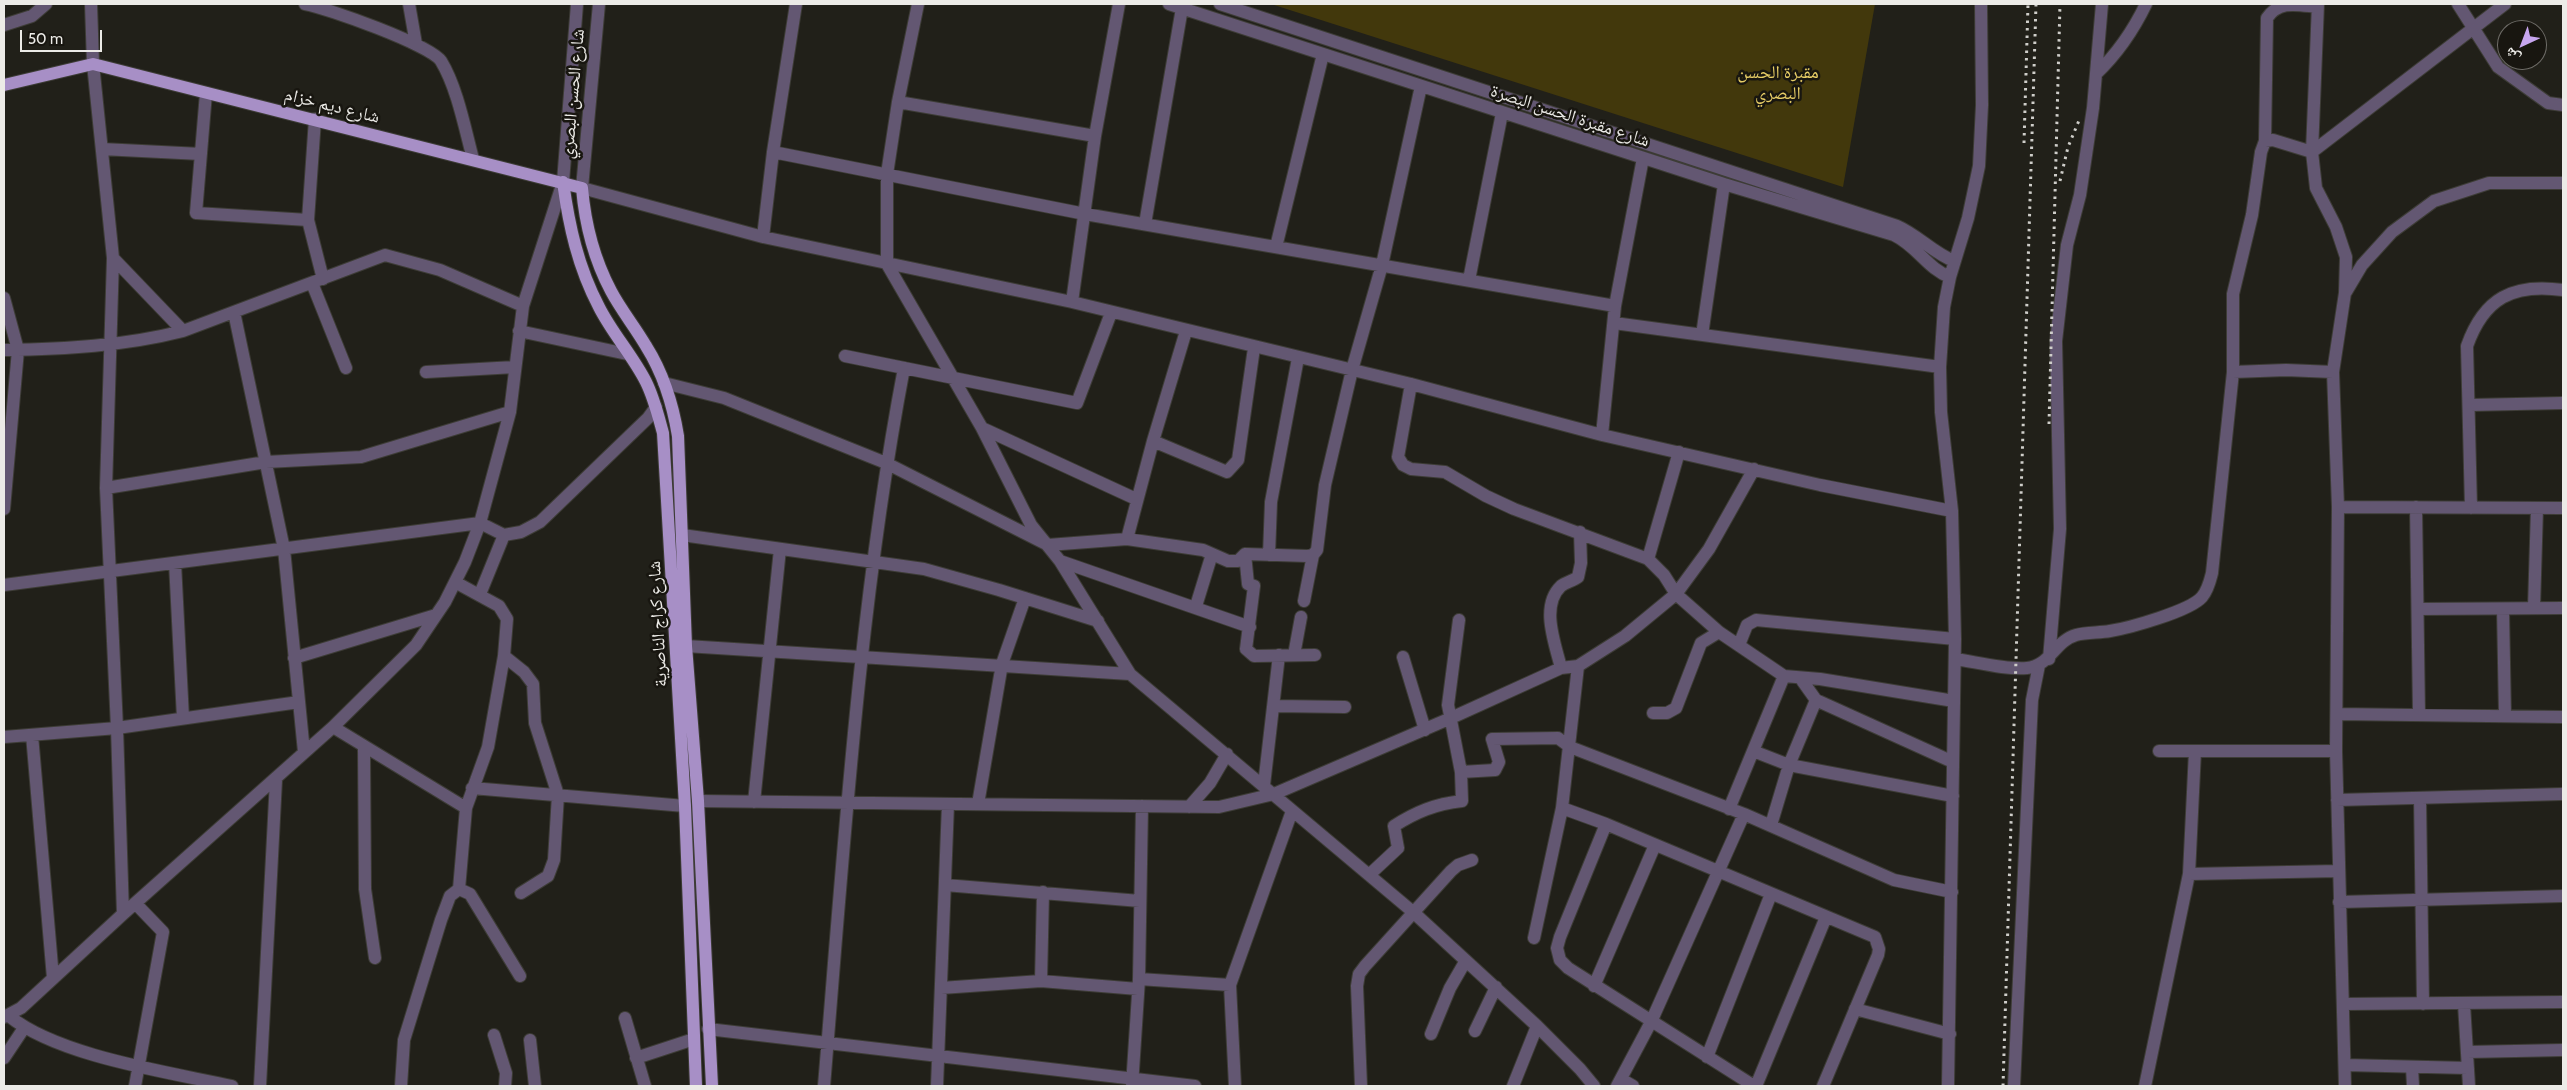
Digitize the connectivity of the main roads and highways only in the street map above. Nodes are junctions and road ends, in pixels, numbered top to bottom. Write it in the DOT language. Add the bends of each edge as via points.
graph roads {
  1 [pos="4,85"];
  2 [pos="563,182"];
  3 [pos="582,188"];
  4 [pos="696,1086"];
  5 [pos="712,1086"];
  1 -- 2 [label="main road, شارع ديم خزام" via="93,64"];
  2 -- 3 [label="main road, شارع ديم خزام"];
  2 -- 4 [label="main road, شارع كراج الناصرية" via="569,226 581,268 599,308 645,380 656,407 663,442 685,806"];
  3 -- 5 [label="main road, شارع كراج الناصرية" via="588,229 602,272 646,346 664,384 674,410 678,436 686,646 698,801"];
}
